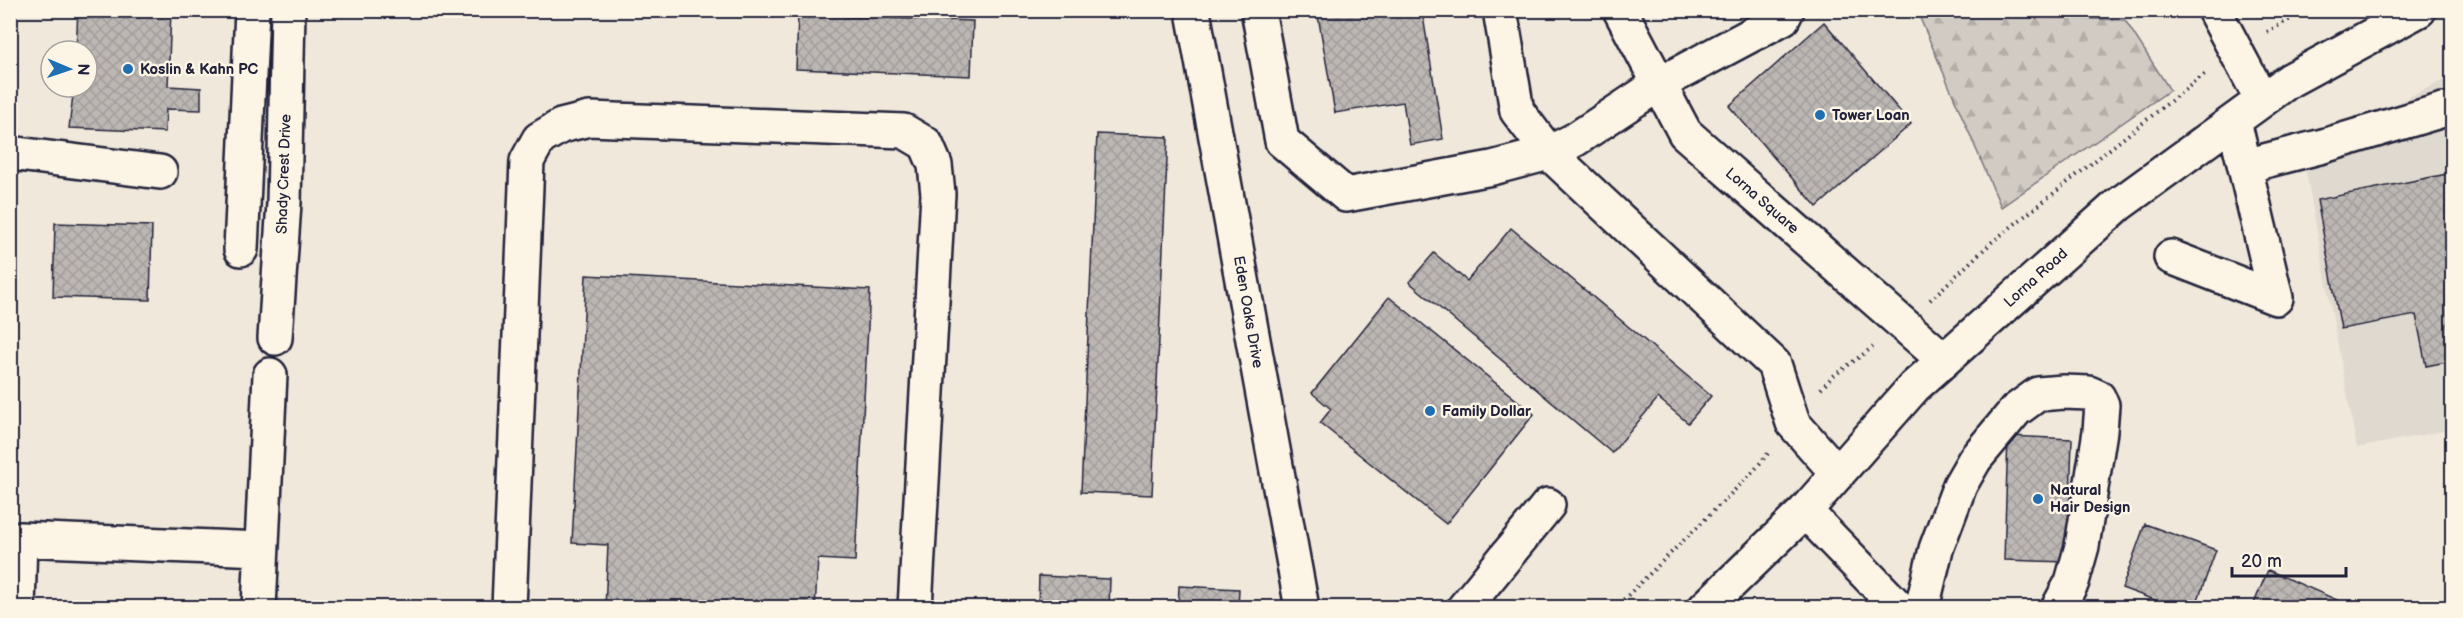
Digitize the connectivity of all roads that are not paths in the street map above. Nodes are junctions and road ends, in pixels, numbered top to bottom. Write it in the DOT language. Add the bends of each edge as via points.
graph roads {
  1 [pos="252,10"];
  2 [pos="288,10"];
  3 [pos="1258,10"];
  4 [pos="1500,10"];
  5 [pos="1620,10"];
  6 [pos="1786,10"];
  7 [pos="2214,10"];
  8 [pos="2419,10"];
  9 [pos="1194,17"];
  10 [pos="1659,84"];
  11 [pos="2262,100"];
  12 [pos="2443,110"];
  13 [pos="2234,121"];
  14 [pos="10,153"];
  15 [pos="1549,153"];
  16 [pos="2245,166"];
  17 [pos="160,172"];
  18 [pos="241,249"];
  19 [pos="2171,257"];
  20 [pos="275,338"];
  21 [pos="1944,360"];
  22 [pos="270,375"];
  23 [pos="1838,474"];
  24 [pos="1548,505"];
  25 [pos="1805,511"];
  26 [pos="261,549"];
  27 [pos="18,608"];
  28 [pos="259,608"];
  29 [pos="509,608"];
  30 [pos="915,608"];
  31 [pos="1302,608"];
  32 [pos="1464,608"];
  33 [pos="1705,608"];
  34 [pos="1899,608"];
  35 [pos="1922,608"];
  36 [pos="2058,608"];
  1 -- 18 [label="street"];
  2 -- 20 [label="street, Shady Crest Drive" via="284,203"];
  3 -- 15 [label="street" via="1282,141 1346,195 1492,168"];
  4 -- 15 [label="street" via="1517,111"];
  5 -- 10 [label="street, Lorna Square"];
  6 -- 10 [label="street" via="1783,18"];
  7 -- 11 [label="street"];
  8 -- 11 [label="street, Lorna Road" via="2290,80"];
  9 -- 31 [label="street, Eden Oaks Drive"];
  10 -- 15 [label="street"];
  10 -- 21 [label="street, Lorna Square" via="1685,133"];
  11 -- 13 [label="street, Lorna Road"];
  12 -- 16 [label="street"];
  13 -- 16 [label="street"];
  13 -- 21 [label="street, Lorna Road" via="2118,205"];
  14 -- 17 [label="street"];
  15 -- 23 [label="street" via="1774,364 1793,423"];
  16 -- 19 [label="street" via="2276,298"];
  21 -- 23 [label="street, Lorna Road" via="1914,387"];
  22 -- 26 [label="street"];
  23 -- 25 [label="street, Lorna Road"];
  24 -- 32 [label="street"];
  25 -- 33 [label="street, Lorna Road"];
  25 -- 34 [label="street"];
  26 -- 27 [label="street" via="20,539"];
  26 -- 28 [label="street"];
  29 -- 30 [label="street" via="527,161 539,139 561,126 589,119 904,131 926,144 935,165 938,195"];
  35 -- 36 [label="street" via="1936,549 1960,485 1975,459 2016,410 2038,394 2089,393 2103,405 2100,431 2082,546 2072,582"];
}
